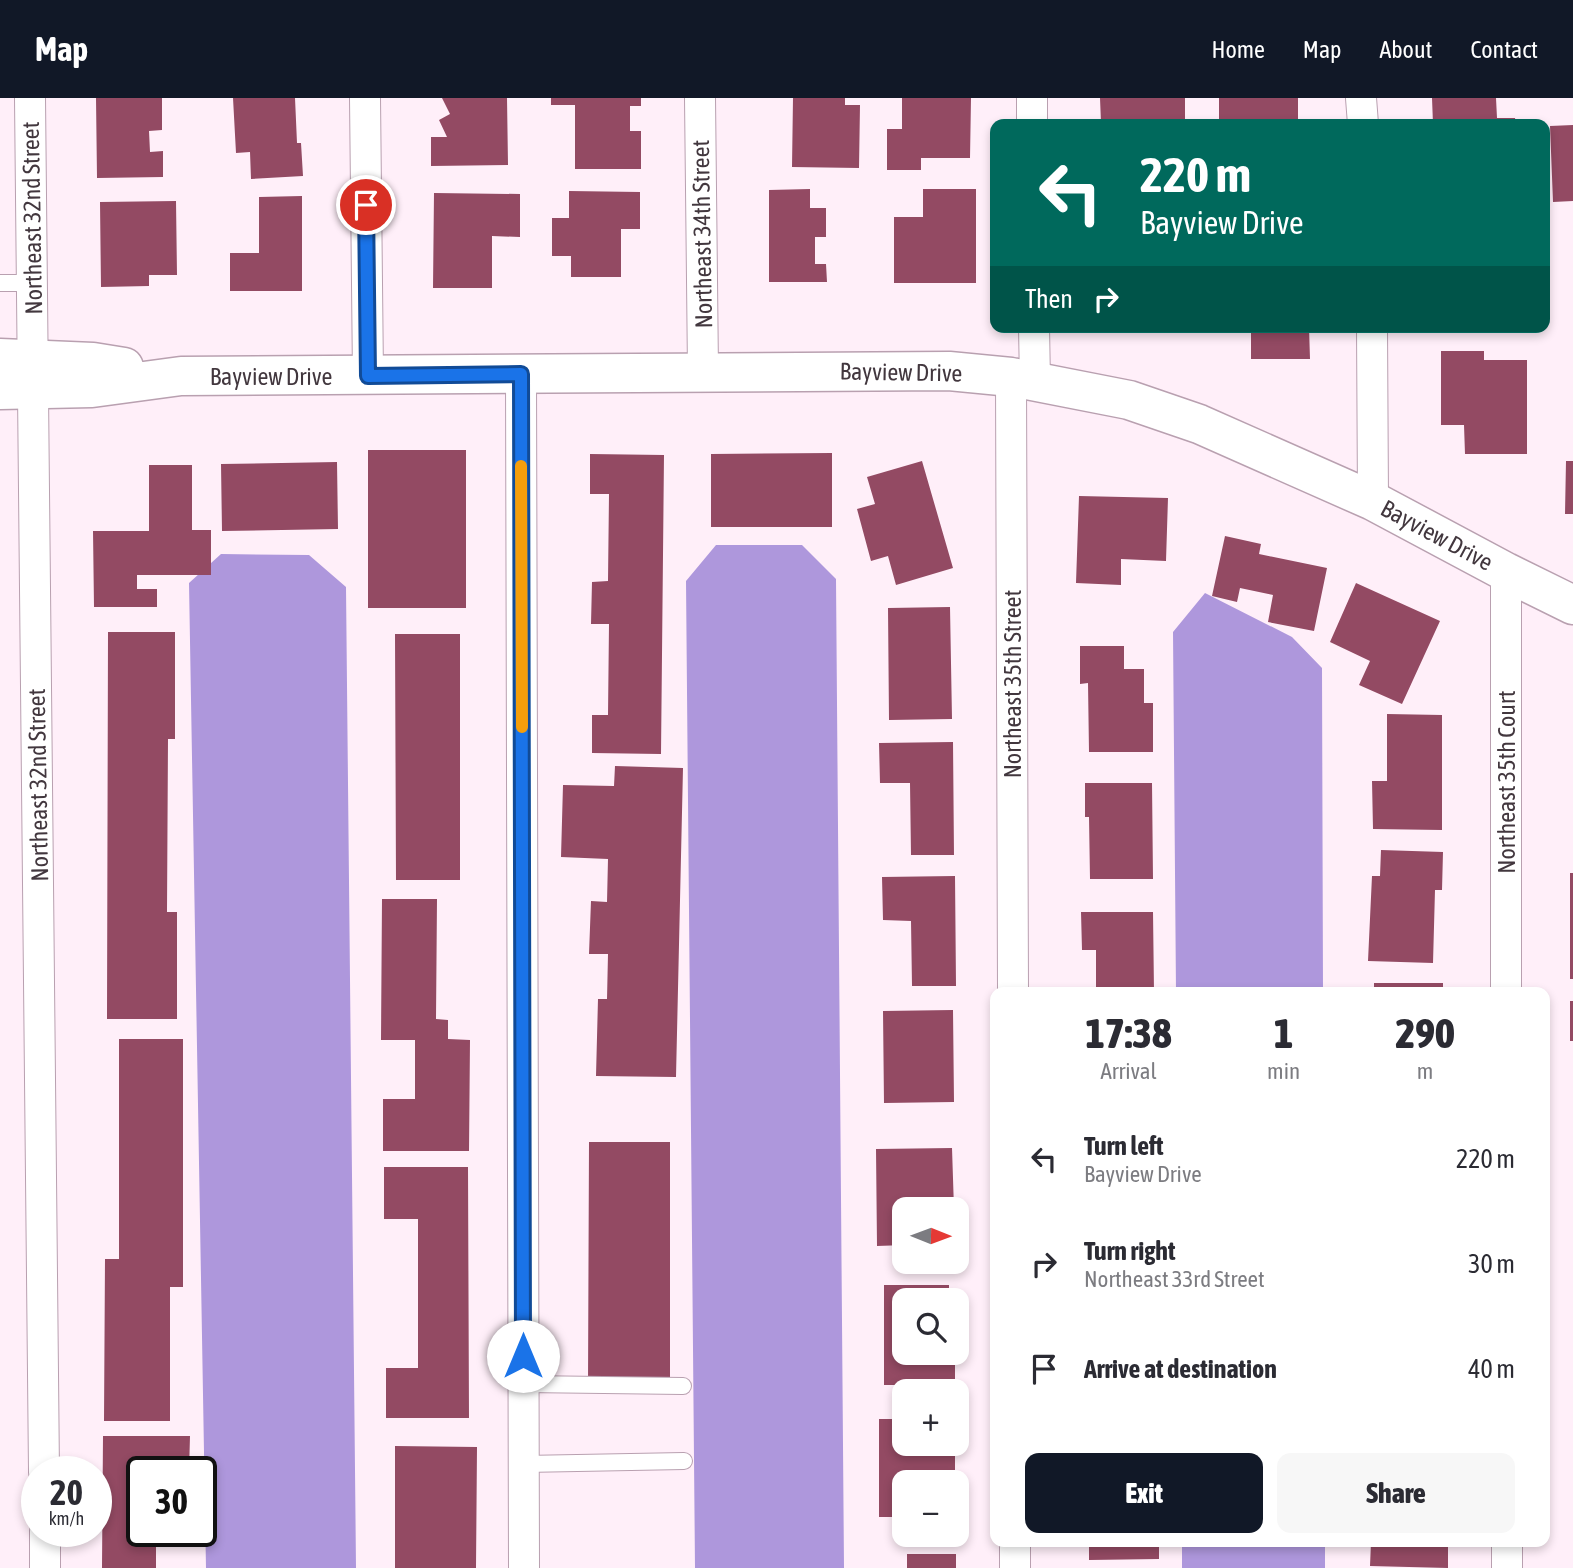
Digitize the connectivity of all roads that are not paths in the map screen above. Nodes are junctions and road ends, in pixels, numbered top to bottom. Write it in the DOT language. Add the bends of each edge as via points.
graph roads {
  1 [pos="30,98"];
  2 [pos="365,98"];
  3 [pos="700,98"];
  4 [pos="1032,98"];
  5 [pos="1361,98"];
  6 [pos="1032,119"];
  7 [pos="1363,119"];
  8 [pos="0,283"];
  9 [pos="33,283"];
  10 [pos="1033,333"];
  11 [pos="1372,333"];
  12 [pos="703,371"];
  13 [pos="17,374"];
  14 [pos="521,374"];
  15 [pos="368,376"];
  16 [pos="1023,379"];
  17 [pos="1373,501"];
  18 [pos="1506,572"];
  19 [pos="1573,605"];
  20 [pos="1013,987"];
  21 [pos="1506,987"];
  22 [pos="524,1384"];
  23 [pos="683,1386"];
  24 [pos="44,1456"];
  25 [pos="684,1461"];
  26 [pos="524,1464"];
  27 [pos="45,1547"];
  28 [pos="1015,1547"];
  29 [pos="1507,1547"];
  30 [pos="45,1568"];
  31 [pos="524,1568"];
  32 [pos="1015,1568"];
  33 [pos="1507,1568"];
  1 -- 9 [label="street, Northeast 32nd Street"];
  2 -- 15 [label="street"];
  3 -- 12 [label="street, Northeast 34th Street"];
  4 -- 6 [label="street"];
  5 -- 7 [label="street"];
  8 -- 9 [label="lane"];
  9 -- 13 [label="street, Northeast 32nd Street"];
  10 -- 16 [label="street, Northeast 35th Street"];
  11 -- 17 [label="street"];
  12 -- 14 [label="street, Bayview Drive"];
  12 -- 16 [label="street, Bayview Drive" via="949,371"];
  13 -- 15 [label="street, Bayview Drive" via="92,388 181,376"];
  13 -- 24 [label="street, Northeast 32nd Street"];
  14 -- 15 [label="street, Bayview Drive"];
  14 -- 22 [label="street"];
  16 -- 17 [label="street, Bayview Drive" via="1129,400 1199,424"];
  16 -- 20 [label="street, Northeast 35th Street"];
  17 -- 18 [label="street, Bayview Drive"];
  18 -- 19 [label="street, Bayview Drive"];
  18 -- 21 [label="street, Northeast 35th Court"];
  22 -- 23 [label="lane"];
  22 -- 26 [label="street"];
  25 -- 26 [label="lane"];
  26 -- 31 [label="street"];
  27 -- 30 [label="street"];
  28 -- 32 [label="street"];
  29 -- 33 [label="street"];
}
